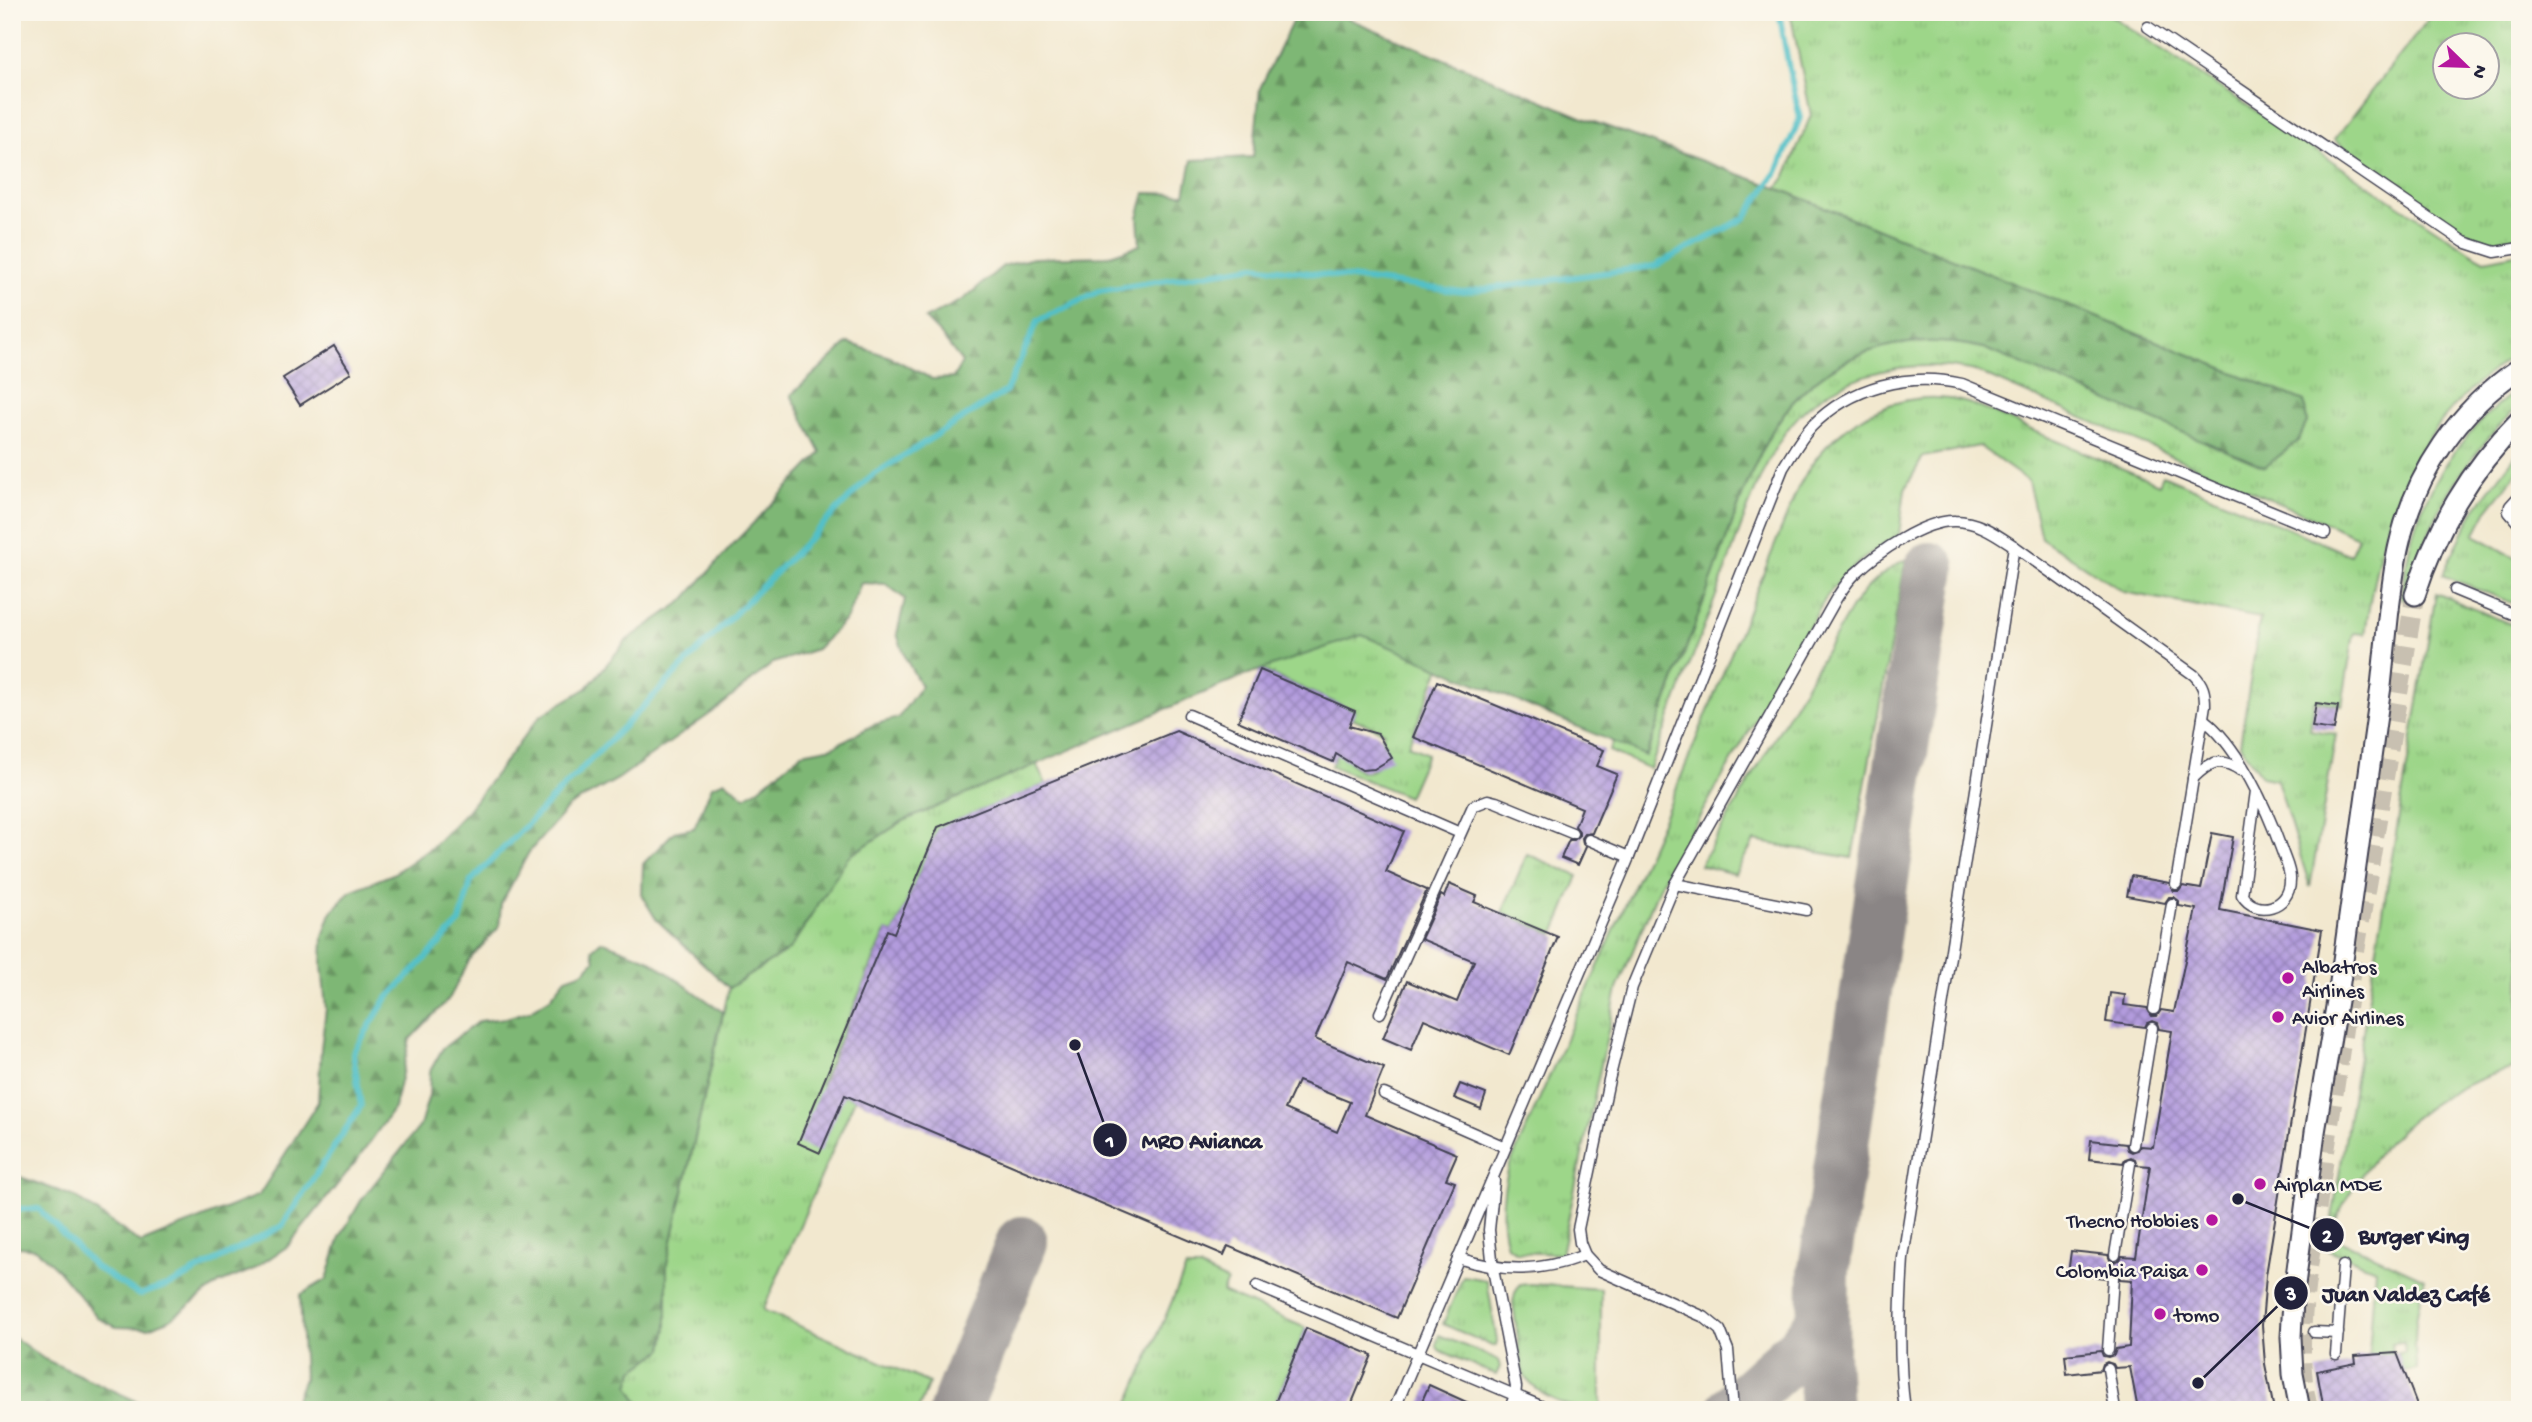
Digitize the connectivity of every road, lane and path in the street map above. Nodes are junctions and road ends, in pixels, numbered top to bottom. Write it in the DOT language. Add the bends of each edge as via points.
graph roads {
  1 [pos="2148,27"];
  2 [pos="2520,247"];
  3 [pos="2520,368"];
  4 [pos="2520,420"];
  5 [pos="2520,495"];
  6 [pos="2520,525"];
  7 [pos="2325,533"];
  8 [pos="2014,546"];
  9 [pos="2455,590"];
  10 [pos="2415,595"];
  11 [pos="2520,617"];
  12 [pos="1189,715"];
  13 [pos="2203,719"];
  14 [pos="2245,774"];
  15 [pos="2193,778"];
  16 [pos="2256,791"];
  17 [pos="1460,833"];
  18 [pos="1572,833"];
  19 [pos="1589,840"];
  20 [pos="1629,858"];
  21 [pos="1675,884"];
  22 [pos="2176,884"];
  23 [pos="2172,904"];
  24 [pos="1806,910"];
  25 [pos="2154,1009"];
  26 [pos="1380,1013"];
  27 [pos="2152,1028"];
  28 [pos="1384,1094"];
  29 [pos="2133,1145"];
  30 [pos="1505,1147"];
  31 [pos="2130,1164"];
  32 [pos="1495,1170"];
  33 [pos="1585,1255"];
  34 [pos="2115,1255"];
  35 [pos="1458,1258"];
  36 [pos="2343,1266"];
  37 [pos="1493,1269"];
  38 [pos="2113,1278"];
  39 [pos="1257,1286"];
  40 [pos="2314,1332"];
  41 [pos="2338,1333"];
  42 [pos="2108,1350"];
  43 [pos="1418,1354"];
  44 [pos="2336,1354"];
  45 [pos="2108,1369"];
  46 [pos="1515,1396"];
  47 [pos="1394,1410"];
  48 [pos="1509,1410"];
  49 [pos="1550,1410"];
  50 [pos="1733,1410"];
  51 [pos="1905,1410"];
  52 [pos="2115,1410"];
  53 [pos="2300,1410"];
  1 -- 2 [label="lane" via="2464,242 2495,252"];
  3 -- 53 [label="street, bridge" via="2485,395 2438,449 2398,546 2293,1300 2293,1374"];
  4 -- 10 [label="street" via="2463,489 2428,555"];
  5 -- 6 [label="lane" via="2510,506"];
  7 -- 20 [label="lane" via="1962,383 1909,380 1851,397 1812,426 1783,468"];
  8 -- 13 [label="lane" via="2194,675 2205,692"];
  8 -- 21 [label="lane" via="1990,530 1953,520 1927,527 1889,547 1853,575"];
  8 -- 51 [label="lane" via="1903,1258 1900,1307"];
  9 -- 11 [label="lane"];
  12 -- 17 [label="lane"];
  13 -- 14 [label="lane" via="2221,735"];
  13 -- 15 [label="lane"];
  14 -- 15 [label="lane" via="2233,765 2215,762"];
  14 -- 16 [label="lane"];
  15 -- 22 [label="lane"];
  16 -- 16 [label="lane" via="2242,895 2255,907 2269,908 2284,900 2290,878"];
  17 -- 18 [label="lane" via="1474,806 1488,800"];
  17 -- 26 [label="lane"];
  19 -- 20 [label="lane"];
  20 -- 30 [label="lane"];
  21 -- 24 [label="lane"];
  21 -- 33 [label="lane" via="1632,987 1609,1080 1578,1229"];
  23 -- 25 [label="lane"];
  27 -- 29 [label="lane"];
  28 -- 30 [label="lane"];
  30 -- 32 [label="lane"];
  31 -- 34 [label="lane"];
  32 -- 35 [label="lane"];
  32 -- 37 [label="lane" via="1489,1230"];
  33 -- 37 [label="lane" via="1546,1267"];
  33 -- 50 [label="lane" via="1599,1270 1704,1317 1720,1330 1728,1350"];
  35 -- 37 [label="lane"];
  35 -- 43 [label="lane"];
  36 -- 41 [label="lane"];
  37 -- 46 [label="lane"];
  38 -- 42 [label="lane"];
  39 -- 43 [label="lane"];
  40 -- 41 [label="lane"];
  41 -- 44 [label="lane"];
  43 -- 46 [label="lane"];
  43 -- 47 [label="lane"];
  45 -- 52 [label="lane"];
  46 -- 48 [label="lane"];
  46 -- 49 [label="lane"];
}
